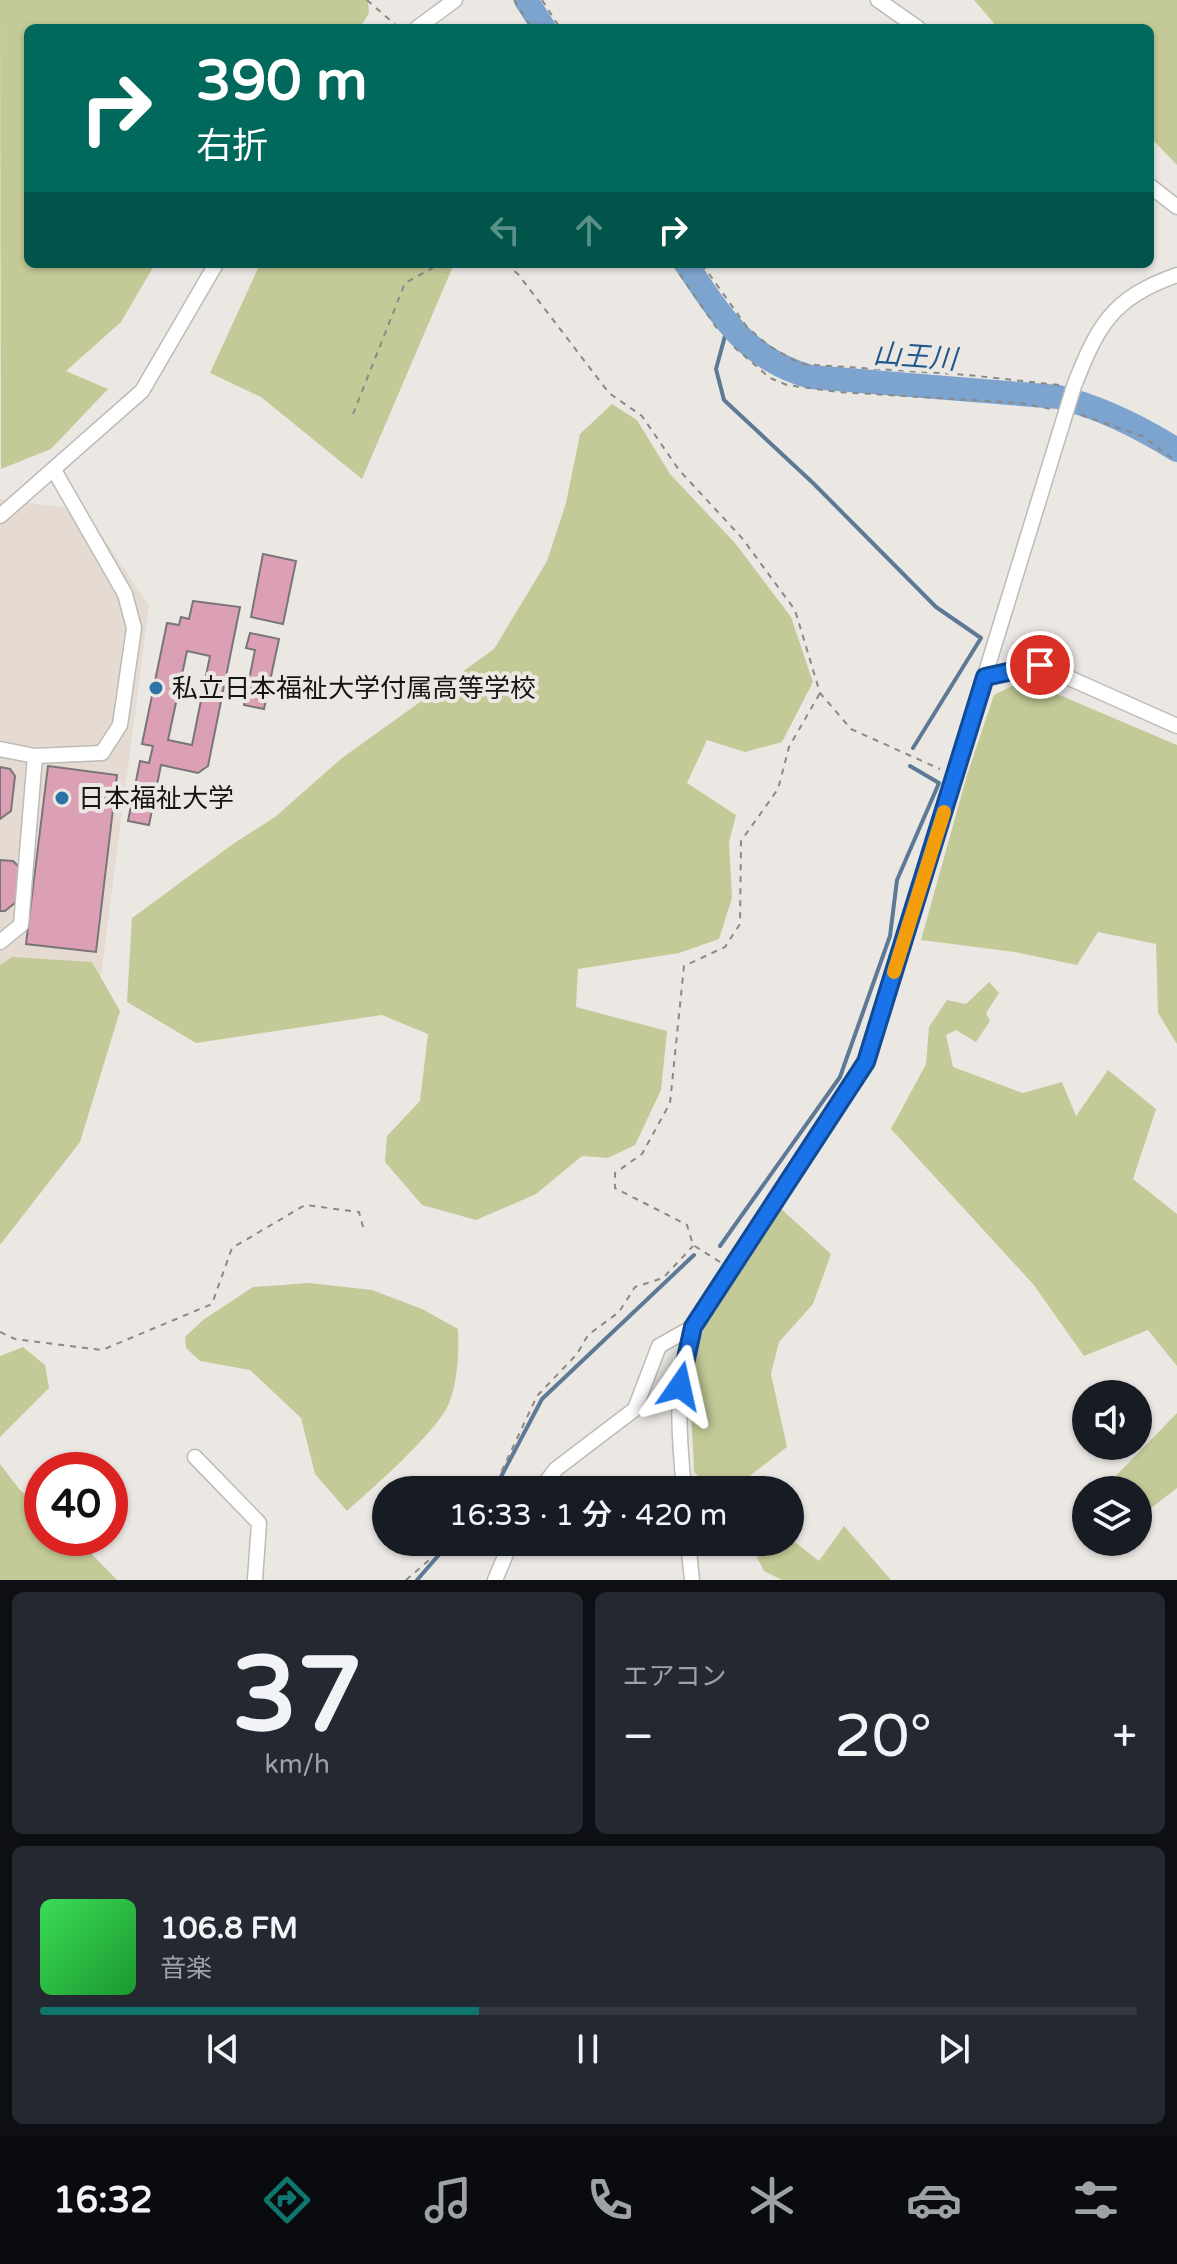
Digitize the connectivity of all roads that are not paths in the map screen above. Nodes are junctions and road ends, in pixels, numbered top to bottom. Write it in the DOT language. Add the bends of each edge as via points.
graph roads {
  1 [pos="455,0"];
  2 [pos="878,0"];
  3 [pos="422,24"];
  4 [pos="912,24"];
  5 [pos="1154,189"];
  6 [pos="1177,207"];
  7 [pos="214,268"];
  8 [pos="1177,275"];
  9 [pos="54,470"];
  10 [pos="0,516"];
  11 [pos="985,677"];
  12 [pos="1177,726"];
  13 [pos="0,749"];
  14 [pos="35,756"];
  15 [pos="0,942"];
  16 [pos="693,1327"];
  17 [pos="195,1457"];
  18 [pos="551,1476"];
  19 [pos="683,1476"];
  20 [pos="505,1556"];
  21 [pos="689,1556"];
  22 [pos="255,1580"];
  23 [pos="495,1580"];
  24 [pos="692,1580"];
  1 -- 3 [label="street"];
  2 -- 4 [label="street"];
  5 -- 6 [label="street"];
  7 -- 9 [label="street" via="142,391"];
  8 -- 11 [label="street" via="1139,290 1107,316 1091,343"];
  9 -- 10 [label="street"];
  9 -- 14 [label="street" via="125,594 134,628 120,725 102,753"];
  11 -- 12 [label="street" via="1040,665"];
  11 -- 16 [label="street" via="866,1062"];
  13 -- 14 [label="street"];
  14 -- 15 [label="street" via="21,925"];
  16 -- 18 [label="street" via="659,1346 635,1409"];
  16 -- 19 [label="street" via="677,1407"];
  17 -- 22 [label="street" via="259,1523"];
  20 -- 23 [label="street"];
  21 -- 24 [label="street"];
}
